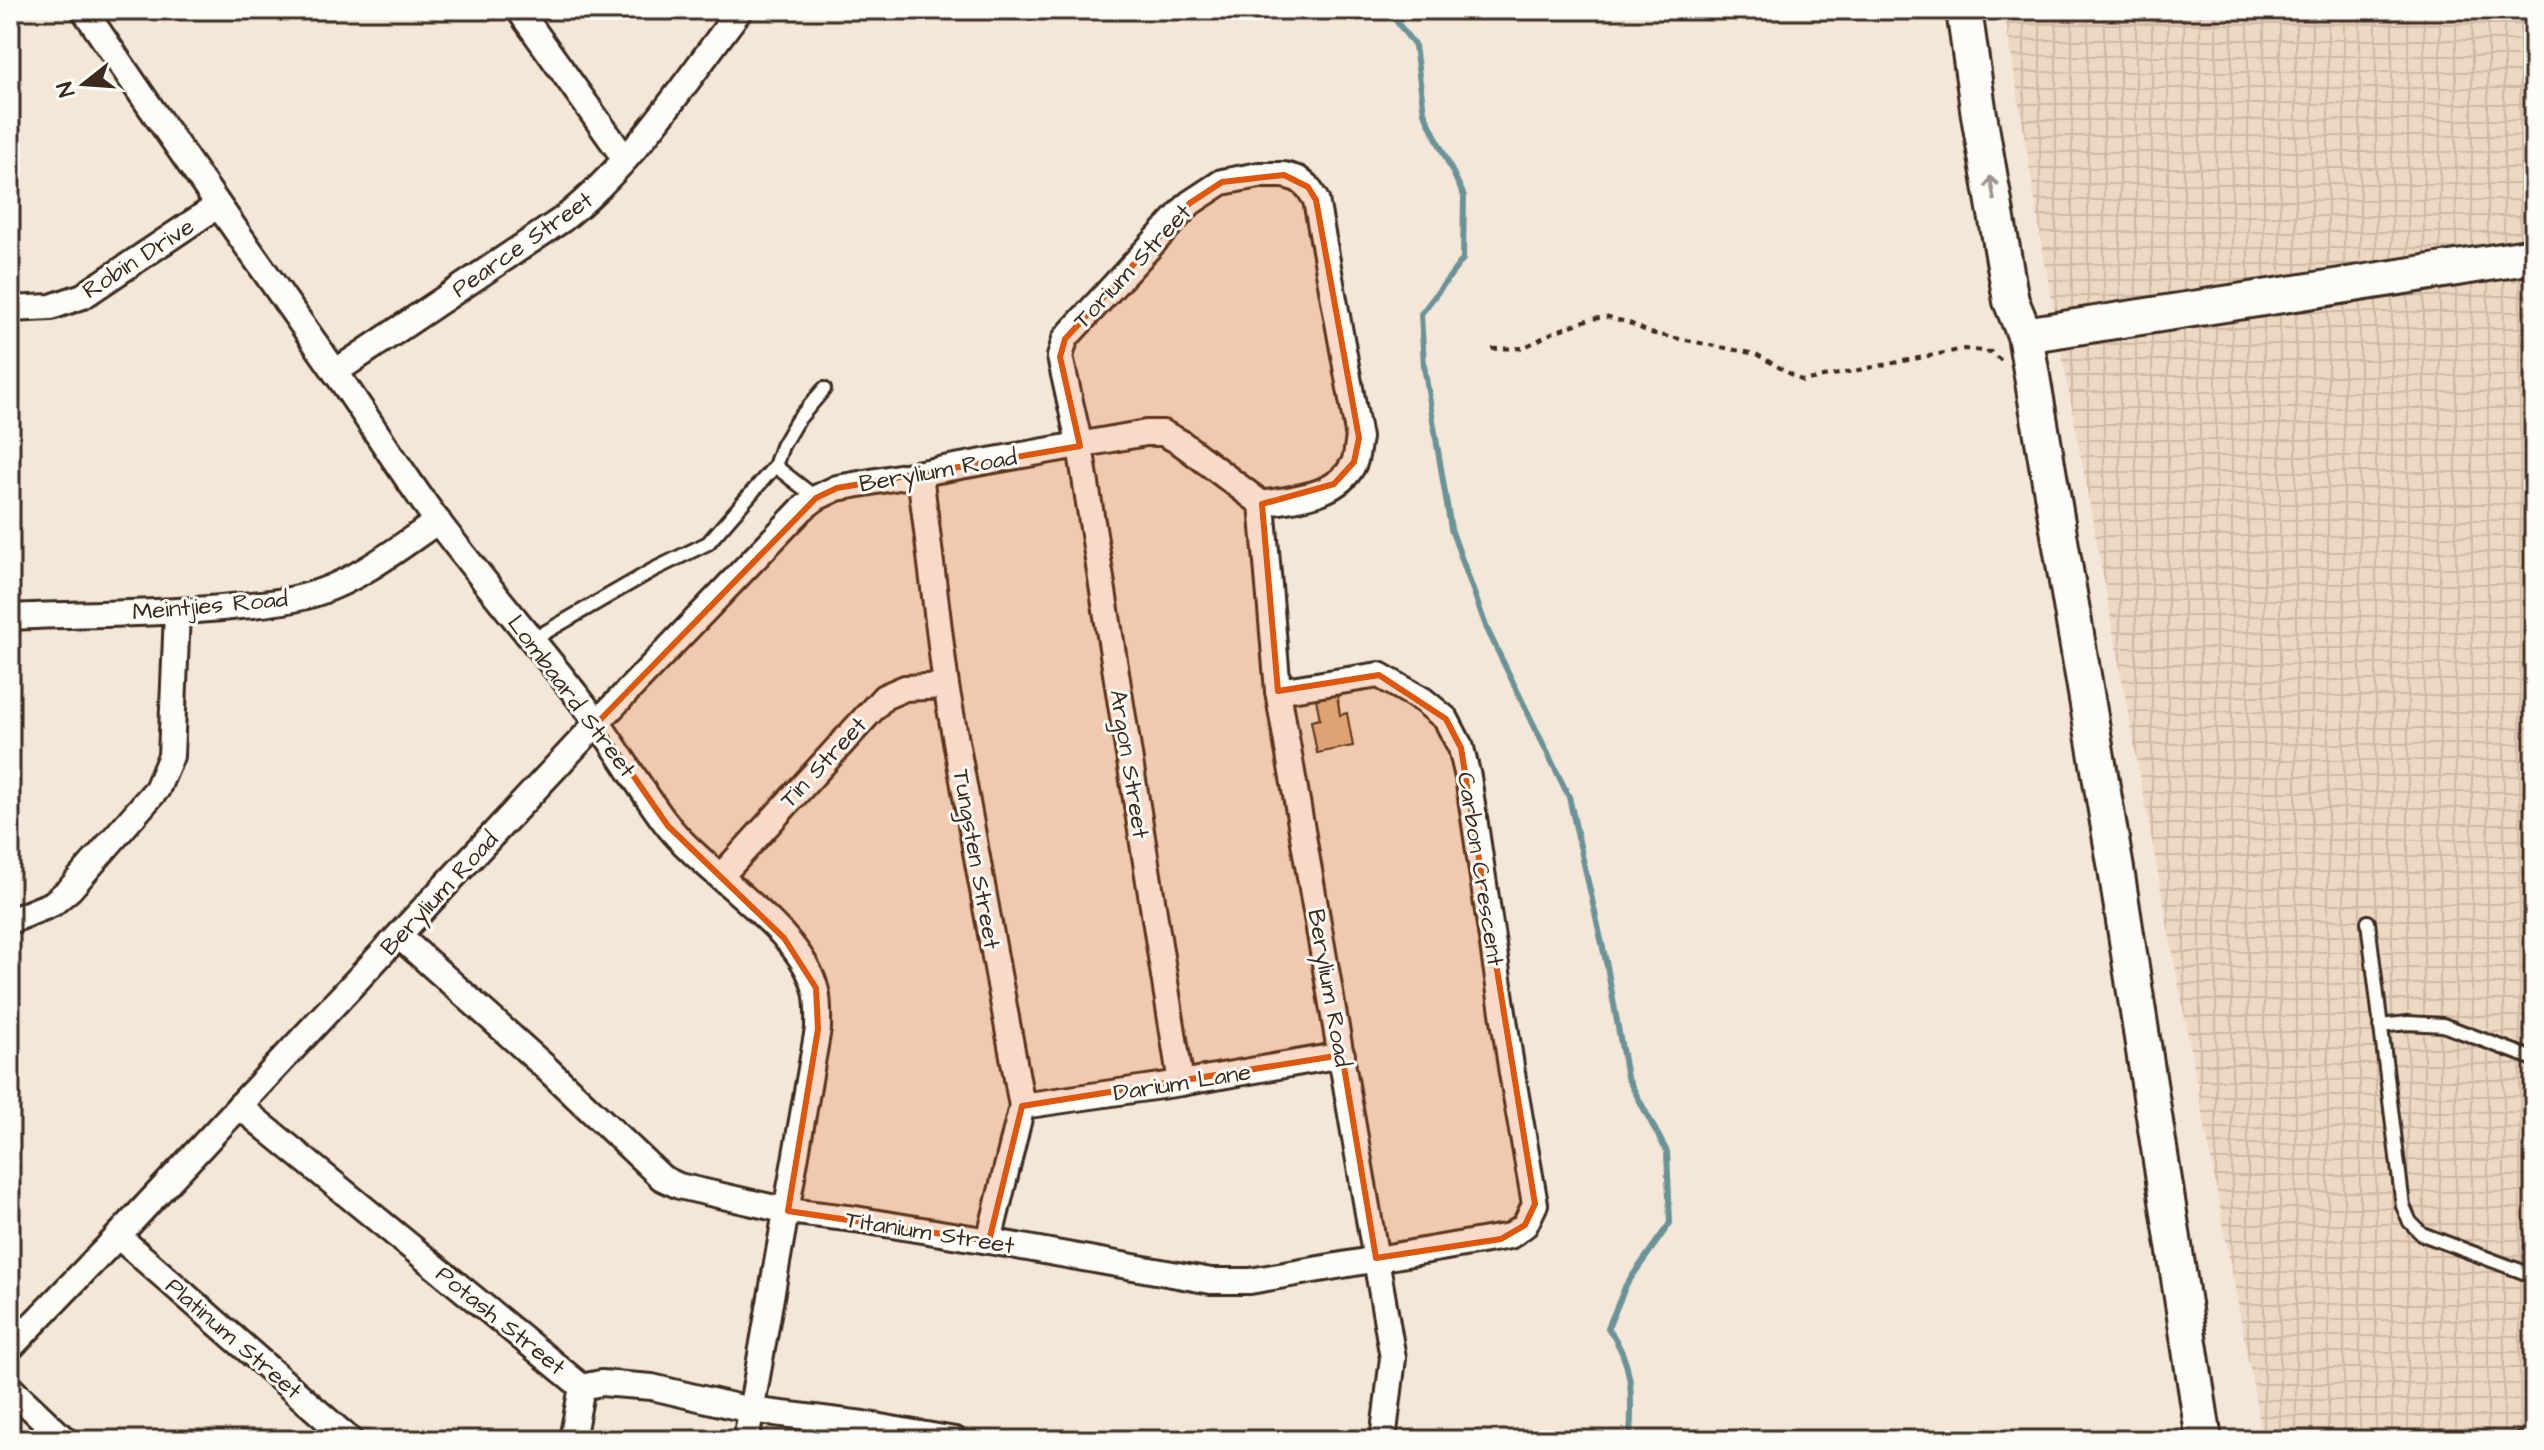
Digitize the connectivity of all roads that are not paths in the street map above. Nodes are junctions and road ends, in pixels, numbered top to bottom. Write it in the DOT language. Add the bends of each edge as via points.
graph roads {
  1 [pos="84,10"];
  2 [pos="519,10"];
  3 [pos="740,10"];
  4 [pos="1964,10"];
  5 [pos="1983,10"];
  6 [pos="625,159"];
  7 [pos="217,206"];
  8 [pos="2534,256"];
  9 [pos="10,309"];
  10 [pos="2025,335"];
  11 [pos="335,372"];
  12 [pos="824,389"];
  13 [pos="1080,446"];
  14 [pos="775,466"];
  15 [pos="920,474"];
  16 [pos="816,498"];
  17 [pos="1262,504"];
  18 [pos="438,521"];
  19 [pos="177,613"];
  20 [pos="10,617"];
  21 [pos="532,640"];
  22 [pos="946,686"];
  23 [pos="1278,691"];
  24 [pos="597,723"];
  25 [pos="721,876"];
  26 [pos="10,921"];
  27 [pos="2368,922"];
  28 [pos="399,936"];
  29 [pos="2380,1026"];
  30 [pos="1342,1055"];
  31 [pos="2534,1059"];
  32 [pos="1181,1083"];
  33 [pos="239,1106"];
  34 [pos="1022,1106"];
  35 [pos="1535,1204"];
  36 [pos="788,1211"];
  37 [pos="118,1236"];
  38 [pos="989,1241"];
  39 [pos="1376,1258"];
  40 [pos="2534,1276"];
  41 [pos="10,1348"];
  42 [pos="582,1387"];
  43 [pos="10,1388"];
  44 [pos="750,1410"];
  45 [pos="2534,1437"];
  46 [pos="65,1440"];
  47 [pos="350,1440"];
  48 [pos="572,1440"];
  49 [pos="746,1440"];
  50 [pos="955,1440"];
  51 [pos="1383,1440"];
  52 [pos="2204,1440"];
  53 [pos="2518,1440"];
  1 -- 7 [label="street, Lombaard Street"];
  2 -- 6 [label="street"];
  3 -- 6 [label="street, Pearce Street"];
  10 -- 4 [label="street, one-way" via="2011,301"];
  5 -- 10 [label="street" via="2034,296"];
  6 -- 11 [label="street, Pearce Street" via="595,194 563,219"];
  7 -- 9 [label="street, Robin Drive" via="83,296 51,307"];
  7 -- 11 [label="street, Lombaard Street"];
  8 -- 10 [label="street"];
  10 -- 52 [label="street" via="2116,869"];
  11 -- 18 [label="street, Lombaard Street"];
  12 -- 14 [label="lane" via="796,422"];
  13 -- 15 [label="street, Berylium Road"];
  13 -- 17 [label="street, Berylium Road" via="1163,433"];
  13 -- 17 [label="street, Torium Street" via="1060,357 1065,339 1205,192 1240,177 1298,179 1316,200 1359,438 1344,477 1317,494"];
  13 -- 32 [label="street, Argon Street"];
  14 -- 16 [label="lane"];
  14 -- 21 [label="lane" via="708,543"];
  15 -- 16 [label="street, Berylium Road" via="837,488"];
  15 -- 22 [label="street, Tungsten Street"];
  16 -- 24 [label="street, Berylium Road"];
  17 -- 23 [label="street, Berylium Road"];
  18 -- 19 [label="street, Meintjies Road" via="367,569 324,590 269,603"];
  18 -- 21 [label="street, Lombaard Street"];
  19 -- 20 [label="street, Meintjies Road"];
  19 -- 26 [label="street" via="172,746 164,777 70,889 52,904"];
  21 -- 24 [label="street, Lombaard Street"];
  22 -- 25 [label="street, Tin Street" via="905,688 884,697"];
  22 -- 34 [label="street, Tungsten Street"];
  23 -- 30 [label="street, Berylium Road"];
  23 -- 35 [label="street, Carbon Crescent" via="1379,675 1446,719 1461,748"];
  24 -- 25 [label="street, Lombaard Street" via="668,826"];
  24 -- 28 [label="street, Berylium Road"];
  25 -- 36 [label="street, Lombaard Street" via="799,955 816,988 818,1029"];
  27 -- 29 [label="lane"];
  28 -- 33 [label="street, Berylium Road"];
  28 -- 36 [label="street, Titanium Street" via="662,1178"];
  29 -- 31 [label="lane" via="2443,1025"];
  29 -- 40 [label="lane" via="2403,1206 2410,1222 2422,1234"];
  30 -- 32 [label="street, Darium Lane"];
  30 -- 39 [label="street, Berylium Road"];
  32 -- 34 [label="street, Darium Lane"];
  33 -- 37 [label="street, Berylium Road"];
  33 -- 42 [label="street, Potash Street"];
  34 -- 38 [label="street, Tungsten Street"];
  35 -- 39 [label="street, Titanium Street" via="1525,1225 1510,1236"];
  36 -- 38 [label="street, Titanium Street"];
  36 -- 44 [label="street, Lombaard Street"];
  37 -- 41 [label="street, Berylium Road"];
  37 -- 47 [label="street, Platinum Street"];
  38 -- 39 [label="street, Titanium Street" via="1229,1282"];
  39 -- 51 [label="street, Berylium Road" via="1393,1358"];
  42 -- 44 [label="street, Potash Street" via="652,1387"];
  42 -- 48 [label="street"];
  43 -- 46 [label="street"];
  44 -- 49 [label="street, Lombaard Street"];
  44 -- 50 [label="street, Potash Street"];
  45 -- 53 [label="lane"];
}
